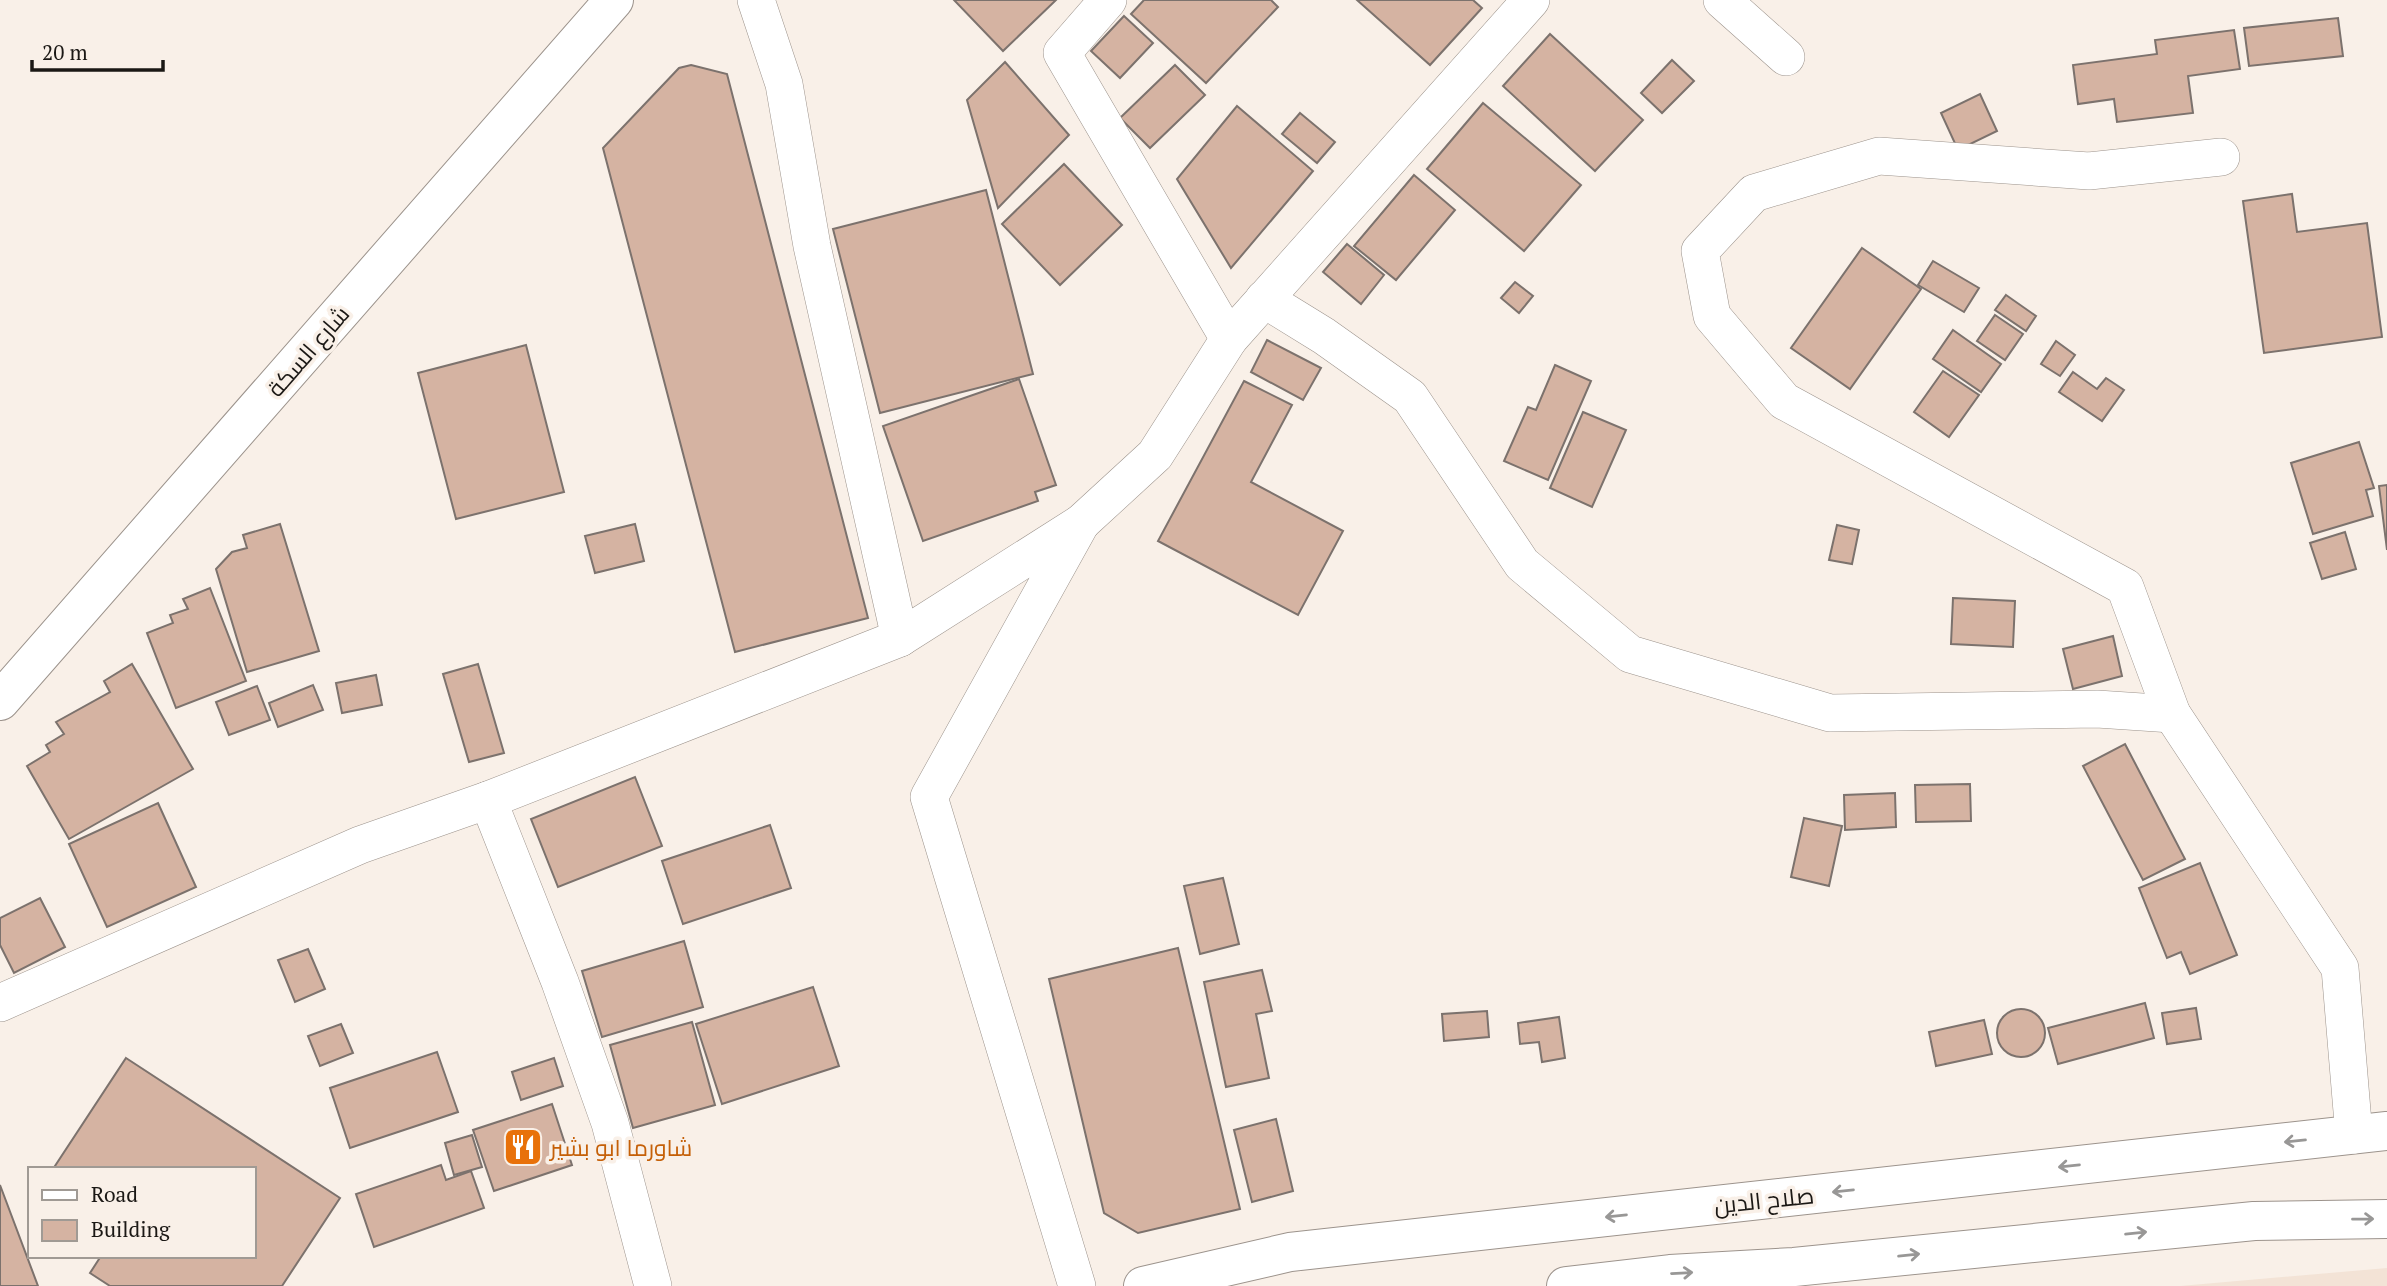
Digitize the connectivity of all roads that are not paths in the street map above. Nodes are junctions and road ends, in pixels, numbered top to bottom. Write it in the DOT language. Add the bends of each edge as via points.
graph roads {
  1 [pos="614,0"];
  2 [pos="756,0"];
  3 [pos="1108,0"];
  4 [pos="1531,0"];
  5 [pos="1722,0"];
  6 [pos="1786,57"];
  7 [pos="2221,157"];
  8 [pos="1264,299"];
  9 [pos="1229,339"];
  10 [pos="1081,523"];
  11 [pos="900,638"];
  12 [pos="0,701"];
  13 [pos="2172,714"];
  14 [pos="488,800"];
  15 [pos="0,1003"];
  16 [pos="2371,1133"];
  17 [pos="2387,1219"];
  18 [pos="653,1286"];
  19 [pos="1077,1286"];
  20 [pos="1143,1286"];
  21 [pos="1566,1286"];
  1 -- 12 [label="main road, شارع السكة"];
  2 -- 11 [label="street" via="784,84 812,246"];
  3 -- 9 [label="street" via="1062,53"];
  4 -- 8 [label="street"];
  5 -- 6 [label="street"];
  7 -- 13 [label="street" via="2089,171 1879,156 1754,193 1700,251 1712,316 1784,401 2125,587"];
  8 -- 9 [label="street"];
  8 -- 13 [label="street" via="1410,397 1522,564 1630,654 1830,713 2097,709"];
  9 -- 10 [label="street" via="1155,455"];
  10 -- 11 [label="street"];
  10 -- 19 [label="street" via="929,797"];
  11 -- 14 [label="street"];
  13 -- 16 [label="street" via="2340,968"];
  14 -- 15 [label="street" via="360,845"];
  14 -- 18 [label="street" via="561,982 610,1123"];
  16 -- 20 [label="main road, صلاح الدين, one-way" via="1290,1252"];
  21 -- 17 [label="main road, one-way" via="2254,1221"];
}
